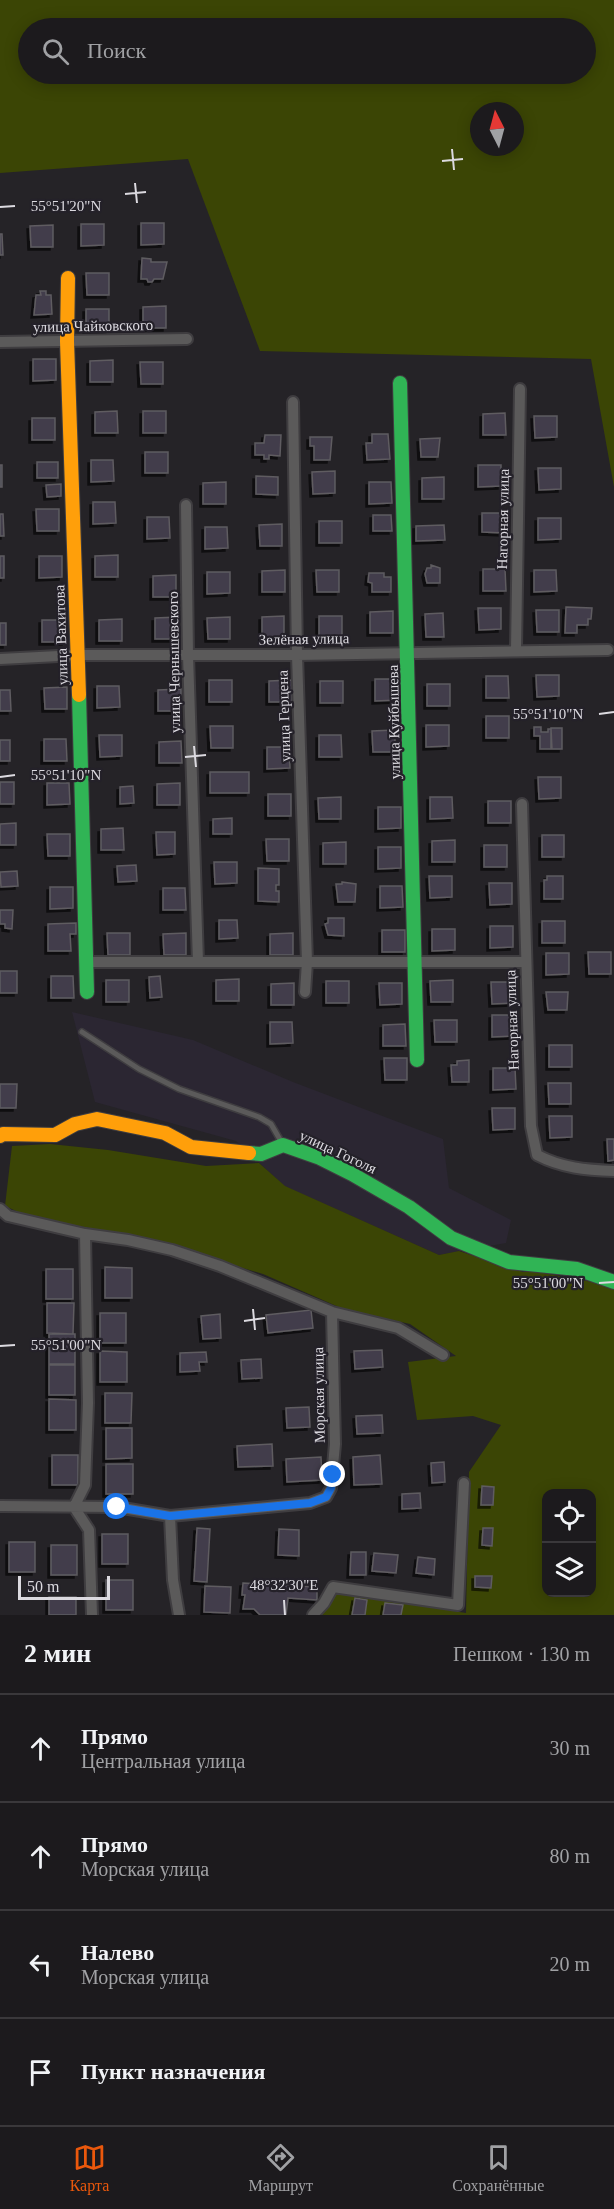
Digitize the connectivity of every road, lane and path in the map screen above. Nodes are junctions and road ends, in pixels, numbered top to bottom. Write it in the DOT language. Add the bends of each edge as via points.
graph roads {
  1 [pos="68,278"];
  2 [pos="187,339"];
  3 [pos="67,341"];
  4 [pos="0,342"];
  5 [pos="400,383"];
  6 [pos="520,389"];
  7 [pos="293,402"];
  8 [pos="186,505"];
  9 [pos="516,650"];
  10 [pos="608,650"];
  11 [pos="408,653"];
  12 [pos="78,655"];
  13 [pos="188,655"];
  14 [pos="297,655"];
  15 [pos="0,659"];
  16 [pos="522,804"];
  17 [pos="86,962"];
  18 [pos="198,962"];
  19 [pos="307,962"];
  20 [pos="416,962"];
  21 [pos="525,962"];
  22 [pos="87,992"];
  23 [pos="305,992"];
  24 [pos="82,1032"];
  25 [pos="417,1060"];
  26 [pos="0,1136"];
  27 [pos="282,1144"];
  28 [pos="614,1171"];
  29 [pos="0,1209"];
  30 [pos="85,1234"];
  31 [pos="614,1282"];
  32 [pos="332,1312"];
  33 [pos="443,1355"];
  34 [pos="464,1483"];
  35 [pos="0,1506"];
  36 [pos="74,1507"];
  37 [pos="170,1516"];
  38 [pos="92,1615"];
  39 [pos="179,1615"];
  40 [pos="314,1615"];
  1 -- 3 [label="street, улица Вахитова"];
  2 -- 3 [label="street, улица Чайковского"];
  3 -- 4 [label="street, улица Чайковского"];
  3 -- 12 [label="street, улица Вахитова"];
  5 -- 11 [label="street, улица Куйбышева"];
  6 -- 9 [label="street, Нагорная улица"];
  7 -- 14 [label="street, улица Герцена"];
  8 -- 13 [label="street, улица Чернышевского"];
  9 -- 10 [label="street, Зелёная улица"];
  9 -- 11 [label="street, Зелёная улица"];
  11 -- 14 [label="street, Зелёная улица"];
  11 -- 20 [label="street, улица Куйбышева"];
  12 -- 13 [label="street, Зелёная улица"];
  12 -- 15 [label="street, Зелёная улица"];
  12 -- 17 [label="street, улица Вахитова"];
  13 -- 14 [label="street, Зелёная улица"];
  13 -- 18 [label="street, улица Чернышевского"];
  14 -- 19 [label="street, улица Герцена"];
  16 -- 21 [label="street, Нагорная улица"];
  17 -- 18 [label="street"];
  17 -- 22 [label="street, улица Вахитова"];
  18 -- 19 [label="street"];
  19 -- 20 [label="street"];
  19 -- 23 [label="street, улица Герцена"];
  20 -- 21 [label="street"];
  20 -- 25 [label="street, улица Куйбышева"];
  21 -- 28 [label="street, Нагорная улица" via="531,1126 537,1155 553,1164"];
  24 -- 27 [label="lane" via="178,1089 271,1124"];
  26 -- 27 [label="street, улица Гоголя" via="55,1135 75,1124 97,1119 165,1133 191,1147 261,1154"];
  27 -- 31 [label="street, улица Гоголя" via="352,1173 451,1238 509,1262 577,1269"];
  29 -- 30 [label="street" via="8,1216"];
  30 -- 32 [label="street" via="172,1250"];
  30 -- 36 [label="street" via="86,1485"];
  32 -- 33 [label="street" via="398,1328"];
  32 -- 37 [label="street, Морская улица" via="335,1444 331,1488 326,1497 301,1504"];
  34 -- 40 [label="street" via="458,1605 333,1587"];
  35 -- 36 [label="street"];
  36 -- 37 [label="street" via="117,1507"];
  36 -- 38 [label="street" via="89,1530"];
  37 -- 39 [label="street"];
}
